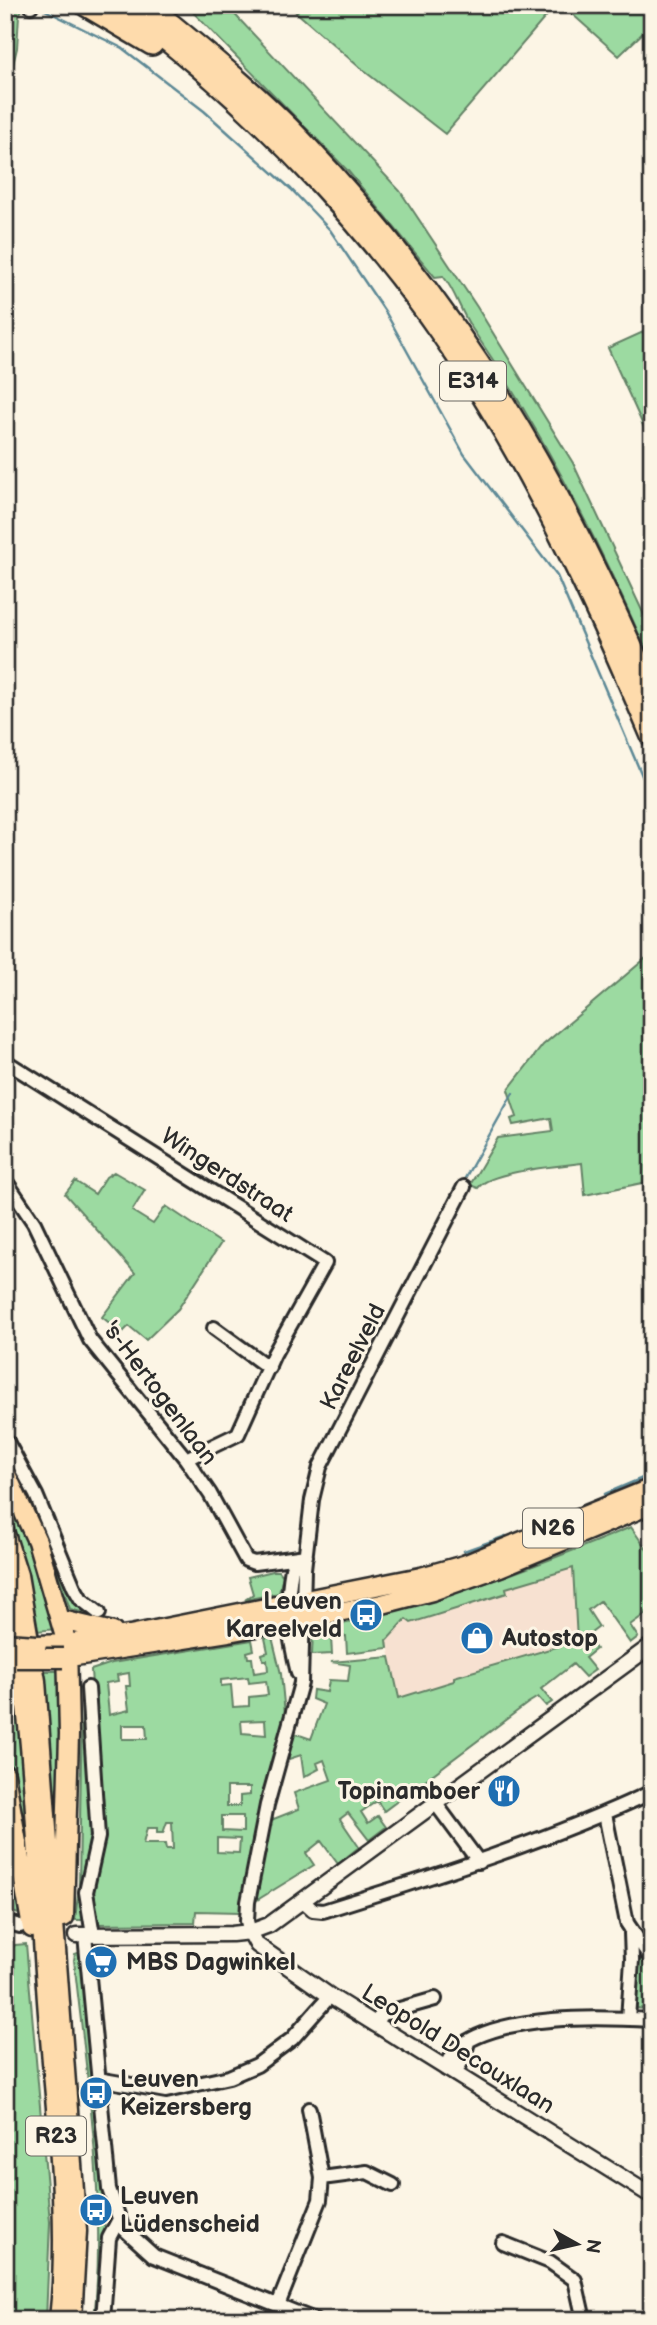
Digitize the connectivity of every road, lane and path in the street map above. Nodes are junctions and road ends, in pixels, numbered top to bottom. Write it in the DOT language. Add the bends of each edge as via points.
graph roads {
  1 [pos="86,5"];
  2 [pos="122,5"];
  3 [pos="147,5"];
  4 [pos="167,5"];
  5 [pos="214,79"];
  6 [pos="245,87"];
  7 [pos="652,695"];
  8 [pos="652,736"];
  9 [pos="5,1061"];
  10 [pos="5,1180"];
  11 [pos="464,1187"];
  12 [pos="214,1328"];
  13 [pos="269,1368"];
  14 [pos="5,1438"];
  15 [pos="186,1459"];
  16 [pos="5,1472"];
  17 [pos="652,1488"];
  18 [pos="652,1504"];
  19 [pos="5,1534"];
  20 [pos="306,1556"];
  21 [pos="243,1557"];
  22 [pos="250,1575"];
  23 [pos="5,1579"];
  24 [pos="295,1611"];
  25 [pos="99,1613"];
  26 [pos="62,1619"];
  27 [pos="16,1633"];
  28 [pos="130,1635"];
  29 [pos="652,1645"];
  30 [pos="65,1651"];
  31 [pos="5,1657"];
  32 [pos="88,1688"];
  33 [pos="5,1774"];
  34 [pos="652,1791"];
  35 [pos="436,1804"];
  36 [pos="605,1814"];
  37 [pos="479,1863"];
  38 [pos="303,1901"];
  39 [pos="5,1922"];
  40 [pos="20,1926"];
  41 [pos="250,1932"];
  42 [pos="631,1933"];
  43 [pos="85,1935"];
  44 [pos="50,1950"];
  45 [pos="652,1960"];
  46 [pos="330,1996"];
  47 [pos="435,1999"];
  48 [pos="628,2019"];
  49 [pos="652,2020"];
  50 [pos="374,2024"];
  51 [pos="450,2071"];
  52 [pos="98,2079"];
  53 [pos="309,2109"];
  54 [pos="321,2178"];
  55 [pos="393,2185"];
  56 [pos="652,2196"];
  57 [pos="118,2221"];
  58 [pos="503,2242"];
  59 [pos="278,2305"];
  60 [pos="59,2320"];
  61 [pos="72,2320"];
  62 [pos="103,2320"];
  63 [pos="315,2320"];
  64 [pos="584,2320"];
  1 -- 5 [label="highway" via="187,70"];
  2 -- 5 [label="highway, E314"];
  3 -- 6 [label="highway, E314"];
  4 -- 6 [label="highway" via="227,60"];
  5 -- 8 [label="highway, E314" via="356,225 482,395 576,565"];
  6 -- 7 [label="highway, E314" via="365,211 468,344 561,501"];
  9 -- 13 [label="street, Wingerdstraat" via="325,1263"];
  10 -- 15 [label="street, 's-Hertogenlaan" via="34,1223 90,1340"];
  11 -- 20 [label="street, Kareelveld" via="320,1467"];
  12 -- 13 [label="street"];
  13 -- 15 [label="street, Wingerdstraat" via="238,1434"];
  14 -- 25 [label="street" via="36,1496 74,1587"];
  15 -- 21 [label="street, 's-Hertogenlaan" via="211,1494"];
  16 -- 26 [label="main road" via="37,1541"];
  17 -- 24 [label="main road, N26" via="464,1565"];
  18 -- 24 [label="main road, N26" via="432,1591"];
  19 -- 27 [label="main road, R23" via="18,1575"];
  20 -- 21 [label="street" via="254,1563"];
  20 -- 24 [label="street, Kareelveld" via="292,1568"];
  21 -- 22 [label="street, 's-Hertogenlaan"];
  23 -- 27 [label="main road, R23"];
  24 -- 28 [label="main road, N26"];
  24 -- 30 [label="main road, N26"];
  24 -- 41 [label="street, Kareelveld" via="301,1684 267,1805 248,1902"];
  26 -- 28 [label="main road"];
  26 -- 30 [label="main road"];
  27 -- 30 [label="main road, N26, bridge"];
  27 -- 44 [label="main road, R23" via="36,1681"];
  28 -- 30 [label="main road, N26"];
  29 -- 35 [label="street"];
  30 -- 31 [label="main road, N26, bridge"];
  30 -- 44 [label="main road" via="67,1863 63,1931"];
  32 -- 43 [label="street" via="98,1837 86,1892"];
  33 -- 44 [label="main road" via="34,1942"];
  34 -- 36 [label="street"];
  35 -- 37 [label="street"];
  35 -- 38 [label="street"];
  36 -- 37 [label="street"];
  36 -- 42 [label="street"];
  37 -- 38 [label="street" via="323,1911 313,1910"];
  38 -- 41 [label="street" via="269,1925"];
  39 -- 40 [label="street"];
  41 -- 43 [label="street"];
  41 -- 46 [label="street, Leopold Decouxlaan" via="257,1945"];
  42 -- 45 [label="street"];
  42 -- 48 [label="street"];
  43 -- 52 [label="street"];
  44 -- 60 [label="main road, R23" via="63,2232"];
  44 -- 61 [label="main road, R23" via="77,2231"];
  46 -- 50 [label="street, Leopold Decouxlaan"];
  46 -- 52 [label="street" via="292,2039 257,2065 229,2077 166,2091"];
  47 -- 50 [label="street" via="382,2014"];
  48 -- 49 [label="street"];
  48 -- 51 [label="street" via="572,2018 481,2035 457,2047"];
  50 -- 51 [label="street, Leopold Decouxlaan"];
  51 -- 56 [label="street, Leopold Decouxlaan"];
  52 -- 57 [label="street" via="109,2189"];
  53 -- 54 [label="street"];
  54 -- 55 [label="street" via="362,2171"];
  54 -- 59 [label="street" via="320,2200"];
  57 -- 59 [label="street" via="153,2256"];
  57 -- 62 [label="street" via="109,2238"];
  58 -- 64 [label="street" via="550,2262 575,2280"];
  59 -- 63 [label="street"];
}
